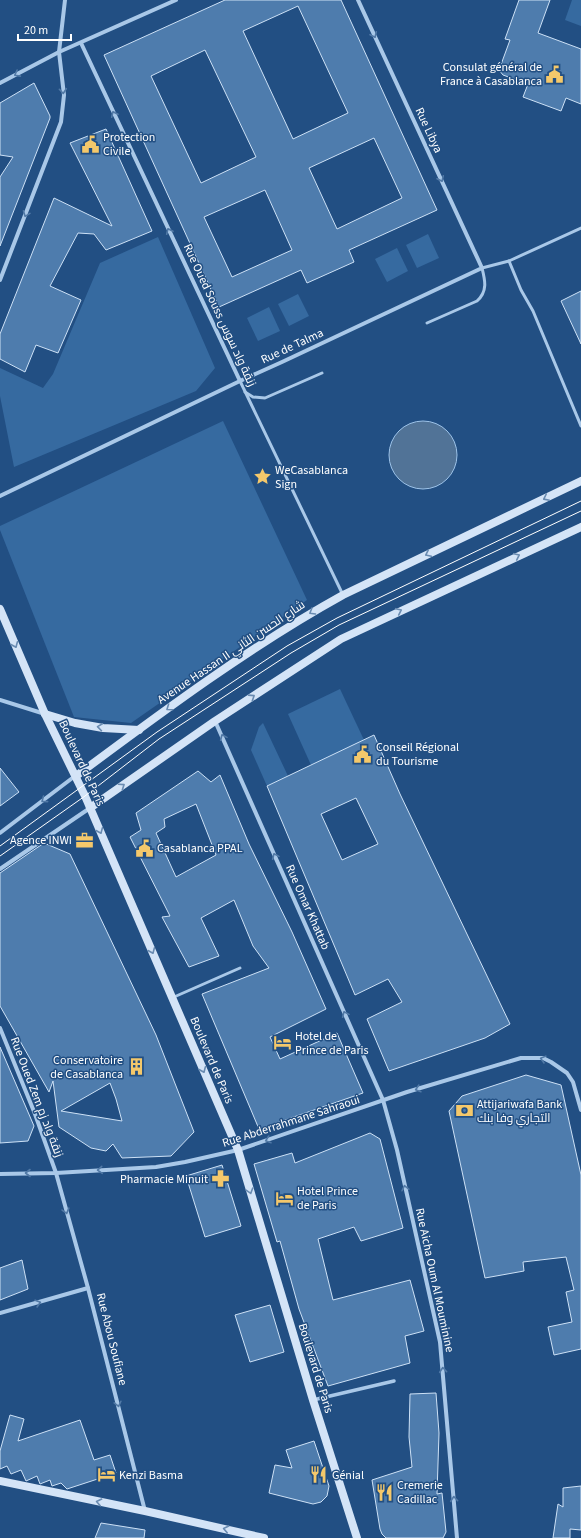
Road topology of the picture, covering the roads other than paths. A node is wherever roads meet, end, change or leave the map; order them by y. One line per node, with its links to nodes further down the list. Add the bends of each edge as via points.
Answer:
1 (65, 0): 5 (street)
2 (176, 0): 4 (street)
3 (358, 0): 9 (street, Rue Libya, one-way to 9)
4 (81, 43): 5 (street); 13 (street, Rue Oued Souss زنقة واد سوس, one-way to 4)
5 (59, 52): 6 (street, one-way to 6); 10 (street, one-way to 10, via 64,95 61,122)
6 (0, 83)
7 (581, 228): 8 (lane, Rue de Talma)
8 (509, 261): 9 (lane, Rue de Talma); 15 (lane)
9 (482, 268): 11 (lane, via 486,282 478,301); 13 (street, Rue de Talma)
10 (0, 280)
11 (428, 323)
12 (322, 373): 14 (lane, via 265,398 253,397)
13 (240, 380): 14 (lane, Rue Oued Souss زنقة واد سوس); 17 (street, Rue de Talma)
14 (245, 392): 19 (lane, Rue Oued Souss زنقة واد سوس)
15 (581, 426)
16 (581, 481): 19 (main road, Avenue Hassan II شارع الحسن الثاني, one-way to 19)
17 (0, 496)
18 (581, 527): 23 (main road, one-way to 18, via 341,639)
19 (343, 594): 24 (main road, Avenue Hassan II شارع الحسن الثاني, one-way to 24, via 274,635)
20 (0, 609): 22 (main road, Boulevard de Paris, one-way to 22)
21 (0, 700): 22 (street)
22 (45, 714): 24 (main road, one-way to 22, via 103,728); 25 (main road, Boulevard de Paris)
23 (216, 721): 26 (main road, one-way to 23); 32 (street, Rue Omar Khattab, one-way to 23)
24 (139, 730): 25 (main road, Avenue Hassan II شارع الحسن الثاني)
25 (76, 776): 26 (main road, Boulevard de Paris); 27 (street, Avenue Hassan II شارع الحسن الثاني, one-way to 27)
26 (90, 808): 28 (street); 30 (main road, Boulevard de Paris, one-way to 30)
27 (0, 833)
28 (0, 869)
29 (240, 968): 30 (lane)
30 (172, 998): 34 (main road, Boulevard de Paris, one-way to 34)
31 (0, 1028): 35 (street, Rue Oued Zem زنقة واد زم)
32 (383, 1100): 33 (street, Rue Abderrahmane Sahraoui, one-way to 32, via 573,1082 567,1073 543,1058 521,1058); 34 (street, Rue Abderrahmane Sahraoui, one-way to 34); 45 (street, Rue Aicha Oum Al Mouminine, one-way to 32, via 440,1342)
33 (581, 1110)
34 (238, 1150): 35 (street, Rue Abderrahmane Sahraoui, one-way to 35, via 156,1167); 40 (main road, Boulevard de Paris, one-way to 40)
35 (56, 1173): 36 (street, Rue Abderrahmane Sahraoui, one-way to 36); 37 (street, Rue Abou Soufiane, one-way to 37)
36 (0, 1174)
37 (88, 1288): 38 (street, one-way to 37); 42 (street, Rue Abou Soufiane, one-way to 42)
38 (0, 1313)
39 (394, 1381): 40 (street)
40 (313, 1400): 44 (main road, Boulevard de Paris)
41 (0, 1481): 42 (main road, one-way to 41)
42 (146, 1511): 43 (main road, one-way to 42)
43 (264, 1538)
44 (357, 1538)
45 (457, 1538)

